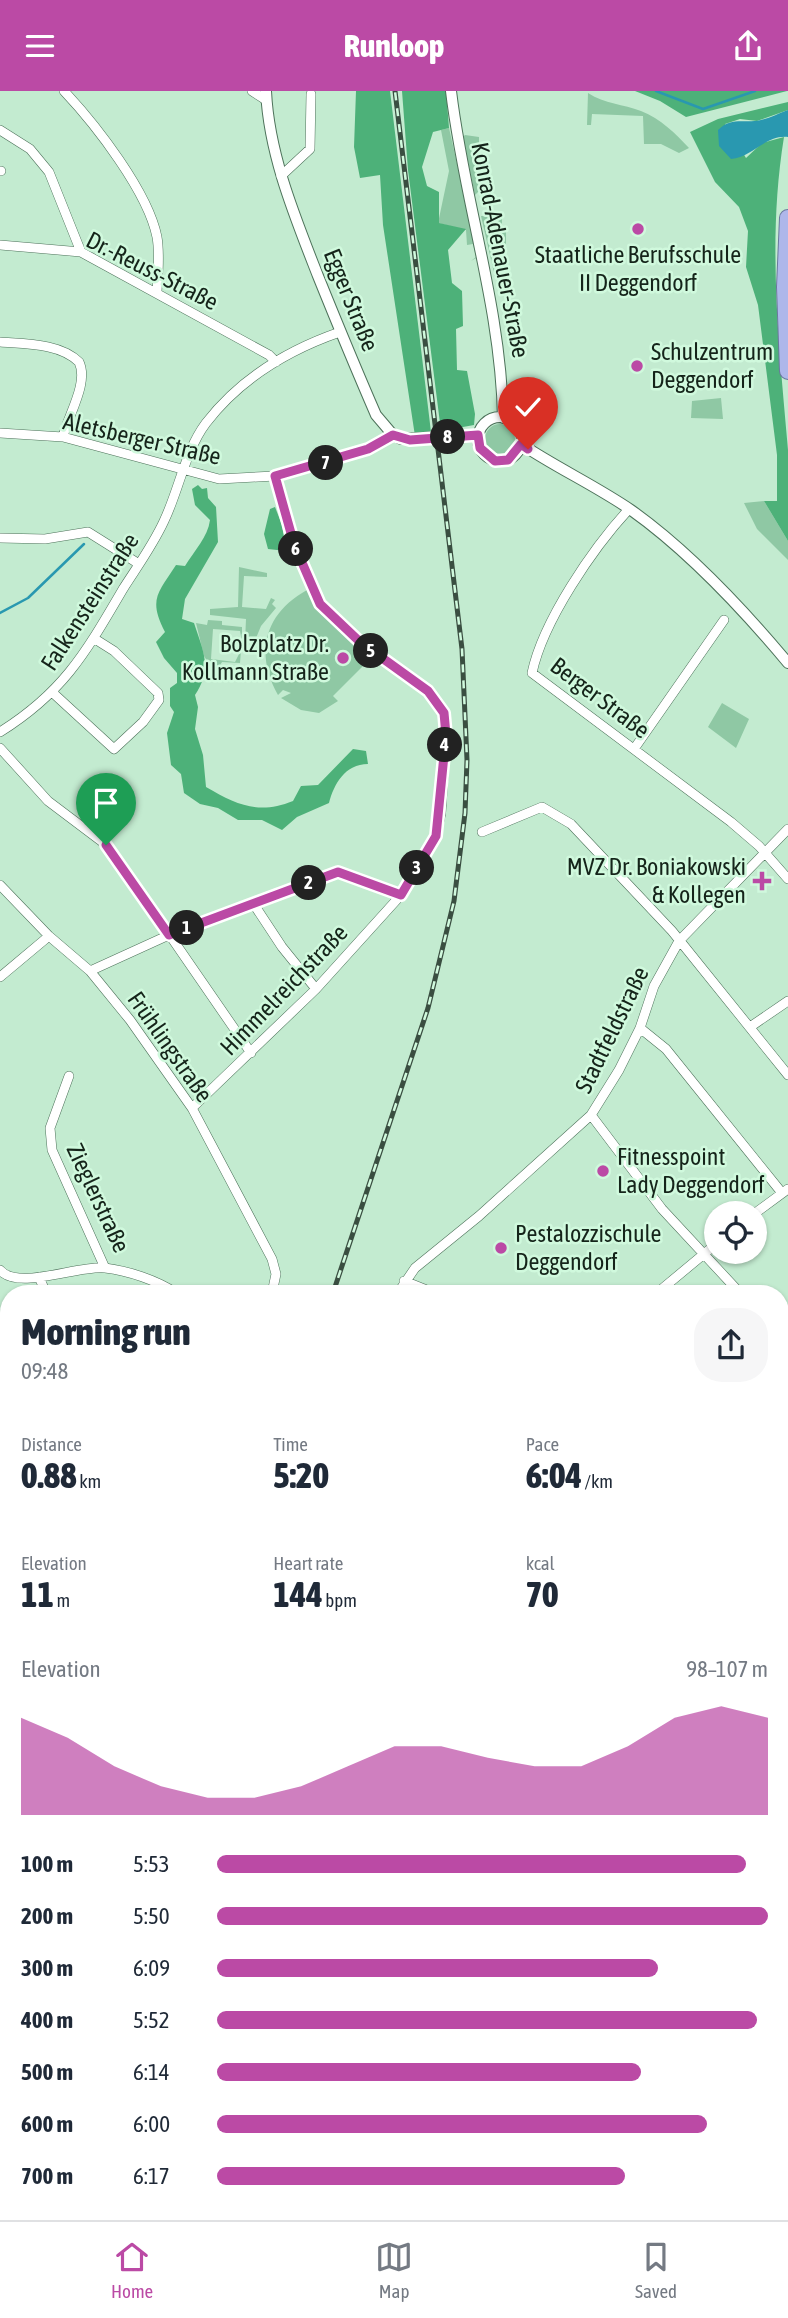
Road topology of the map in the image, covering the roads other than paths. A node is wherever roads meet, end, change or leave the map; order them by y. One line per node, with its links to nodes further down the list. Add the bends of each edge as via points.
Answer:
1 (64, 91): 11 (street, via 87,116 146,204 157,237)
2 (252, 91): 5 (street)
3 (451, 91): 16 (street, Konrad-Adenauer-Straße, via 494,308)
4 (312, 93): 7 (street, via 310,149)
5 (266, 95): 7 (street, Egger Straße)
6 (1, 131): 10 (street, via 30,149 49,172)
7 (281, 176): 12 (street, Egger Straße)
8 (788, 218): 15 (highway)
9 (0, 245): 10 (street, Dr.-Reuss-Straße)
10 (82, 252): 11 (street, Dr.-Reuss-Straße)
11 (157, 291): 14 (street, Dr.-Reuss-Straße)
12 (340, 331): 14 (street, Falkensteinstraße); 18 (street, Egger Straße, via 376,415)
13 (0, 342): 20 (street, via 54,349 79,362 82,381)
14 (276, 362): 22 (street, Falkensteinstraße, via 228,397 205,425)
15 (788, 371)
16 (503, 418): 19 (street, via 490,420); 21 (street, via 520,430)
17 (0, 433): 20 (street, Aletsberger Straße)
18 (393, 435): 19 (street, via 410,440); 23 (street, Aletsberger Straße, via 361,451)
19 (478, 435): 21 (street, via 480,448 495,461 508,460)
20 (63, 437): 22 (street, Aletsberger Straße)
21 (521, 444): 24 (street)
22 (184, 471): 23 (street, Aletsberger Straße, via 219,479); 26 (street, Falkensteinstraße, via 163,524)
23 (275, 476): 39 (street, Himmelreichstraße, via 294,544 320,604 360,642 428,691 444,713 436,836)
24 (629, 509): 29 (street, via 698,567); 33 (street, Berger Straße, via 561,603 532,673)
25 (0, 538): 26 (street, via 45,539 88,532)
26 (139, 564): 28 (street, Falkensteinstraße)
27 (724, 620): 33 (street)
28 (95, 639): 30 (street, Falkensteinstraße); 30 (street, via 158,692 159,700 143,722 114,749)
29 (788, 663)
30 (53, 693): 31 (street, Falkensteinstraße)
31 (0, 732)
32 (0, 748): 41 (street, via 48,801 108,847)
33 (635, 749): 36 (street, Berger Straße)
34 (788, 828): 36 (street, Stadtfeldstraße)
35 (482, 832): 43 (street, via 542,807 570,824)
36 (764, 853): 37 (street, Berger Straße); 43 (street, Stadtfeldstraße)
37 (788, 879)
38 (0, 885): 42 (street, Frühlingstraße)
39 (401, 895): 40 (street, via 338,872); 46 (street, Himmelreichstraße)
40 (253, 902): 41 (street); 46 (street)
41 (169, 935): 44 (street); 50 (street)
42 (49, 936): 44 (street, Frühlingstraße); 45 (street)
43 (679, 941): 48 (street); 49 (street, Stadtfeldstraße, via 654,986)
44 (90, 971): 53 (street, Frühlingstraße)
45 (0, 977)
46 (316, 989): 50 (street, Himmelreichstraße)
47 (788, 1001): 48 (street)
48 (750, 1027): 51 (street)
49 (640, 1028): 54 (street, Stadtfeldstraße); 55 (street, via 666,1049)
50 (251, 1053): 53 (street, Himmelreichstraße)
51 (788, 1075)
52 (69, 1076): 58 (street, Zieglerstraße, via 50,1128 52,1150)
53 (192, 1108): 64 (street, Frühlingstraße, via 272,1259)
54 (591, 1115): 57 (street, via 662,1209); 61 (street, Stadtfeldstraße)
55 (785, 1191): 56 (street)
56 (767, 1204)
57 (703, 1254): 67 (street); 68 (street)
58 (104, 1268): 60 (street); 63 (street, Zieglerstraße)
59 (0, 1270): 60 (street, via 20,1279)
60 (40, 1277): 62 (street)
61 (404, 1281): 65 (street, Stadtfeldstraße); 66 (street)
62 (43, 1285)
63 (163, 1285)
64 (274, 1285)
65 (402, 1285)
66 (414, 1285)
67 (666, 1285)
68 (732, 1285)

